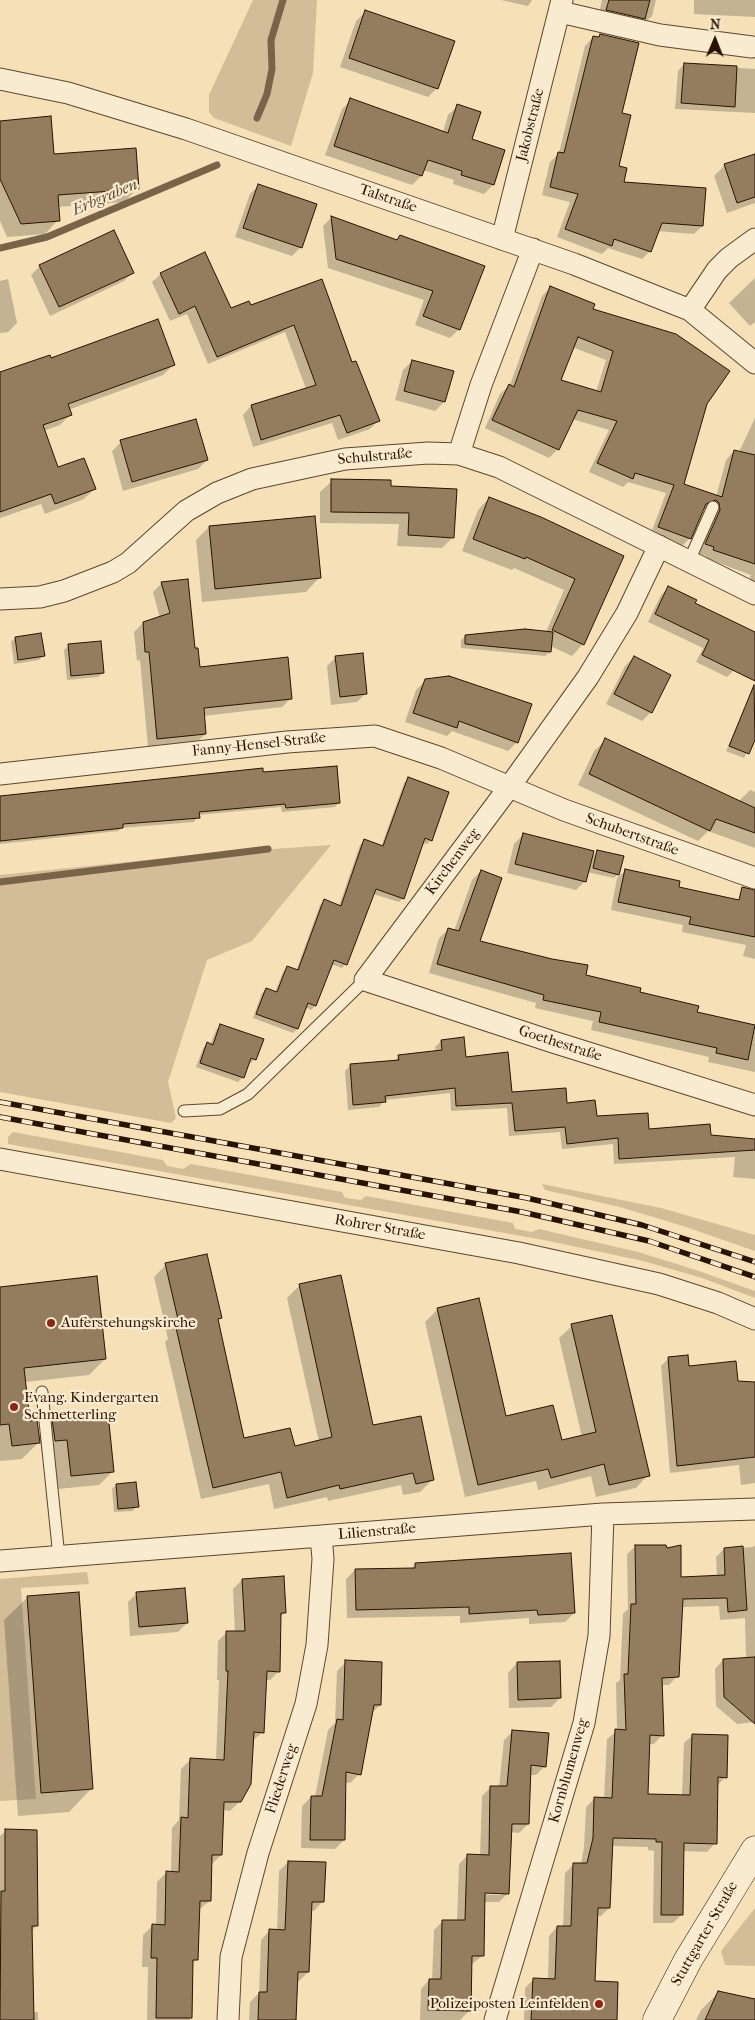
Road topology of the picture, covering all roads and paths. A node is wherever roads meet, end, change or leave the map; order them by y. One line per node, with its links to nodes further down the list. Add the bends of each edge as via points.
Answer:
1 (561, 6): 2 (street, Jakobstraße, via 660,36); 4 (street, Jakobstraße)
2 (752, 47)
3 (0, 79): 4 (street, Talstraße, via 68,93 186,129)
4 (502, 238): 6 (street, Talstraße)
5 (755, 239): 7 (street, via 717,270)
6 (533, 249): 7 (street, Talstraße); 9 (street, via 481,384)
7 (690, 310): 8 (street, Talstraße)
8 (755, 363)
9 (459, 454): 11 (street, Schulstraße, via 520,476); 14 (street, Schulstraße, via 352,458 252,479 217,493 186,511 128,563 113,572 64,591)
10 (713, 507): 12 (lane)
11 (659, 546): 12 (street, Schulstraße); 16 (street, Kirchenweg, via 602,656)
12 (689, 562): 13 (street, Schulstraße)
13 (755, 594)
14 (0, 599)
15 (0, 774): 16 (street, Fanny-Hensel-Straße, via 277,743 375,736)
16 (510, 786): 17 (street, Schubertstraße, via 564,810); 18 (street, Kirchenweg)
17 (755, 878)
18 (365, 980): 19 (street, Goethestraße); 20 (lane, Kirchenweg, via 248,1094 220,1109)
19 (755, 1104)
20 (184, 1112)
21 (0, 1160): 22 (street, Rohrer Straße, via 519,1253 659,1284)
22 (755, 1319)
23 (42, 1392): 27 (lane)
24 (755, 1509): 25 (street, Lilienstraße)
25 (603, 1514): 26 (street, Lilienstraße); 31 (street, Kornblumenweg, via 599,1636 584,1723)
26 (321, 1536): 27 (street, Lilienstraße); 30 (street, Fliederweg, via 323,1558 317,1645 306,1704 258,1853 231,1957)
27 (58, 1557): 28 (street, Lilienstraße)
28 (0, 1562)
29 (755, 1850): 32 (main road, Stuttgarter Straße, via 685,1966)
30 (228, 2020)
31 (496, 2020)
32 (657, 2020)

